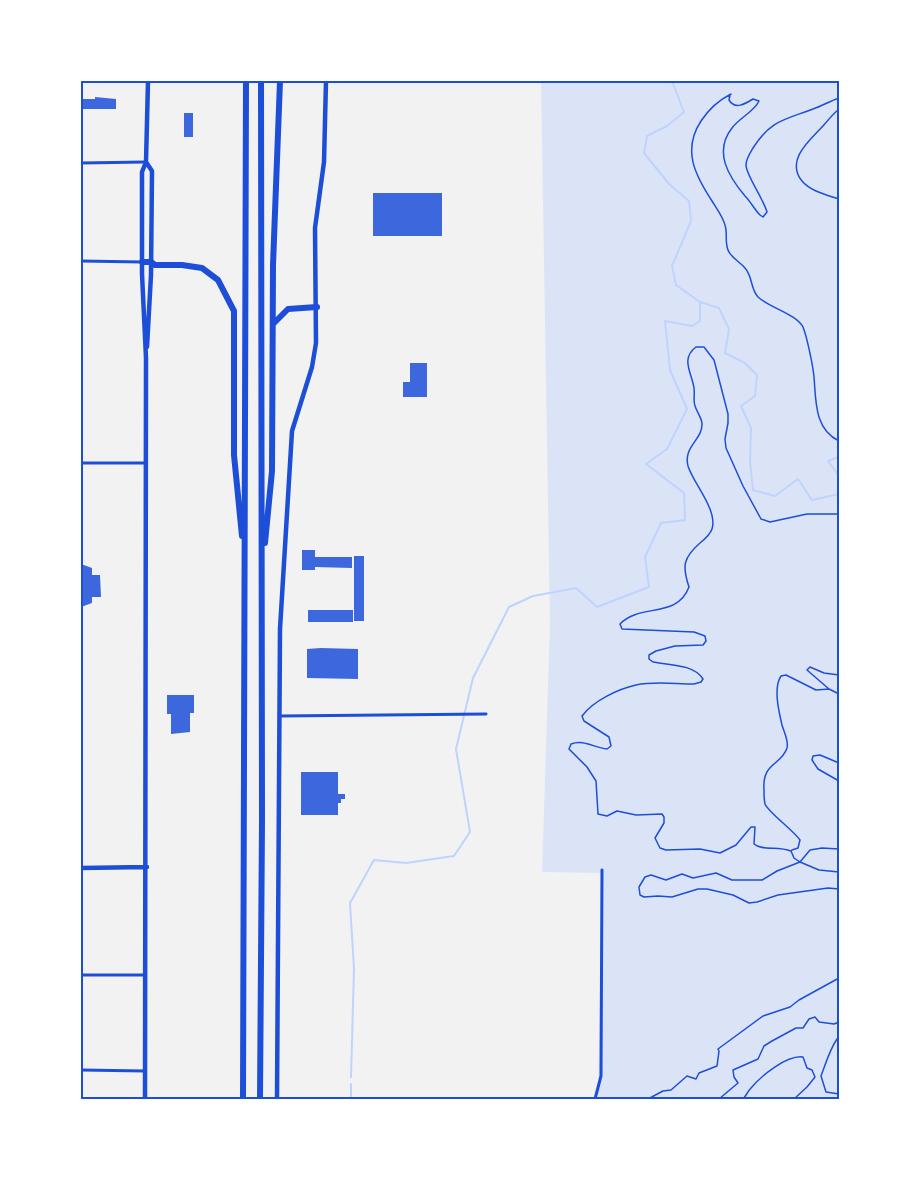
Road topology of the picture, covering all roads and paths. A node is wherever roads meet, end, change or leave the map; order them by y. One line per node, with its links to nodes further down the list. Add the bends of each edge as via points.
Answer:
1 (148, 81): 8 (street)
2 (246, 81): 21 (highway)
3 (261, 81): 22 (highway)
4 (280, 81): 15 (highway)
5 (326, 81): 14 (street, via 324,162 315,228)
6 (839, 98): 17 (path, via 781,120 758,140 746,164 765,205 767,212 763,217 729,177 724,162 732,128 759,101 733,105 730,94 710,108 697,127 690,148 696,173 725,225 729,254 746,269 752,288 765,302 799,321 803,328 817,411 826,432)
7 (839, 109): 10 (path, via 803,146 796,167 807,186)
8 (146, 162): 9 (street); 12 (street, via 142,172); 13 (street, via 152,171)
9 (81, 164)
10 (839, 200)
11 (81, 261): 12 (street)
12 (142, 261): 13 (highway); 16 (street)
13 (151, 262): 16 (street); 21 (highway, via 202,268 218,280 234,311 234,454)
14 (317, 307): 15 (highway, via 288,309); 27 (street, via 315,349 292,431)
15 (272, 324): 22 (highway, via 273,471)
16 (146, 358): 18 (street)
17 (839, 441)
18 (146, 463): 19 (street); 33 (street)
19 (81, 464)
20 (839, 514): 31 (path, via 807,514 770,522 761,519 726,448 728,414 714,360 704,347 690,351 688,370 702,423 687,456 688,466 706,501 713,527 686,560 689,587 681,600 665,609 632,615 620,624 622,629 694,632 705,636 703,645 666,648 649,655 652,662 689,669 703,679 694,684 637,685 610,695 582,716 609,737 611,746 603,749 576,742 569,748 596,781 598,814 662,814 664,823 655,838 660,848 720,853 736,845 755,827 754,844 760,849 779,847)
21 (245, 573): 47 (highway)
22 (261, 573): 48 (highway)
23 (839, 675): 24 (path, via 808,668)
24 (829, 689): 25 (path); 31 (path, via 816,690 786,675 777,682 787,748 764,777 764,802 800,840 798,848)
25 (839, 694)
26 (486, 714): 27 (street)
27 (279, 716): 49 (street)
28 (839, 764): 29 (path, via 820,755 812,760 818,769)
29 (839, 781)
30 (839, 849): 32 (path, via 810,850)
31 (791, 851): 32 (path)
32 (800, 862): 36 (path, via 819,870); 37 (path, via 762,880 732,880 716,873 693,878 682,874 666,880 651,875 641,880 640,894 672,897 707,889 749,903 778,895)
33 (147, 867): 34 (street); 39 (street)
34 (81, 868)
35 (602, 870): 50 (street, via 601,1076)
36 (839, 872)
37 (839, 889)
38 (81, 975): 39 (street)
39 (145, 975): 44 (street)
40 (839, 978): 51 (path, via 790,1007 747,1026 718,1049 717,1066 699,1073 696,1079 687,1076 671,1090)
41 (839, 1022): 52 (path, via 819,1022 815,1017 803,1028 764,1046 758,1059 733,1070 738,1083)
42 (839, 1038): 45 (path, via 828,1053 821,1076 826,1092)
43 (81, 1070): 44 (street)
44 (145, 1071): 46 (street)
45 (839, 1094)
46 (145, 1099)
47 (243, 1099)
48 (260, 1099)
49 (277, 1099)
50 (595, 1099)
51 (648, 1099)
52 (719, 1099)
53 (743, 1099): 54 (path, via 770,1070 800,1056 815,1077)
54 (794, 1099)

